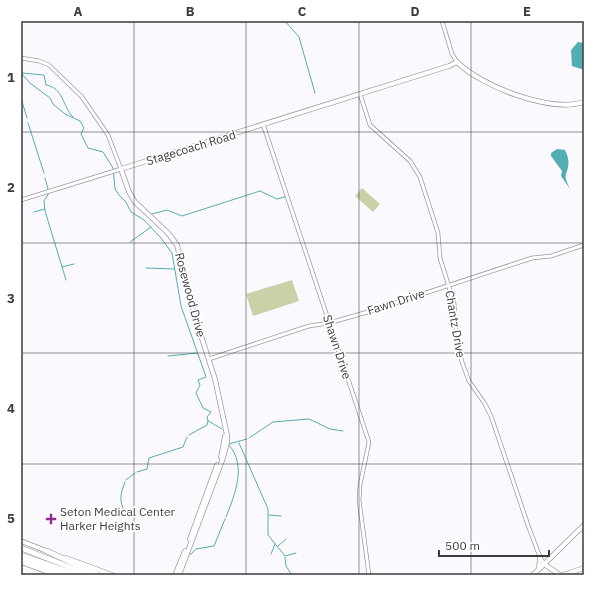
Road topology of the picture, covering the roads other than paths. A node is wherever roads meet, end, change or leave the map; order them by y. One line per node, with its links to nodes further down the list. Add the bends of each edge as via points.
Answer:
1 (442, 21): 3 (street)
2 (21, 58): 9 (street, Rosewood Drive, via 49,65 82,97 108,134)
3 (457, 62): 4 (main road, Stagecoach Road); 5 (main road)
4 (449, 66): 5 (main road); 6 (main road, Stagecoach Road)
5 (463, 68): 7 (main road, via 496,88 549,103 564,105)
6 (360, 94): 8 (main road, Stagecoach Road); 12 (street, Chantz Drive, via 370,125 410,161 419,173 438,233 440,258)
7 (584, 102)
8 (263, 124): 9 (main road, Stagecoach Road); 13 (street, Shawn Drive)
9 (120, 170): 10 (street, Stagecoach Road); 14 (main road, Rosewood Drive, via 135,202 177,245 192,308)
10 (21, 200)
11 (584, 245): 12 (street, Fawn Drive, via 551,256 532,258)
12 (448, 285): 13 (street, Fawn Drive); 21 (street, Chantz Drive, via 454,303 457,342 462,362 469,381 492,416)
13 (329, 323): 14 (street, Fawn Drive, via 309,326); 37 (street, Shawn Drive, via 369,442 359,500)
14 (208, 359): 15 (main road, Rosewood Drive)
15 (220, 405): 35 (main road, Rosewood Drive, via 225,436 224,447); 36 (main road, Rosewood Drive, via 227,435 226,449)
16 (584, 525): 22 (main road)
17 (21, 541): 19 (main road)
18 (21, 548): 33 (highway)
19 (47, 551): 29 (highway)
20 (21, 555): 32 (highway)
21 (540, 557): 22 (main road); 25 (street, Chantz Drive); 27 (main road)
22 (551, 557): 25 (main road); 28 (main road)
23 (21, 559): 31 (highway)
24 (21, 562): 30 (main road)
25 (544, 564): 27 (main road); 28 (main road)
26 (584, 568): 40 (main road)
27 (538, 570): 28 (main road); 38 (main road)
28 (553, 571): 39 (main road)
29 (98, 572): 34 (main road)
30 (56, 575)
31 (65, 575)
32 (78, 575)
33 (90, 575)
34 (112, 575)
35 (175, 575)
36 (179, 575)
37 (369, 575)
38 (533, 575)
39 (560, 575)
40 (563, 575)

